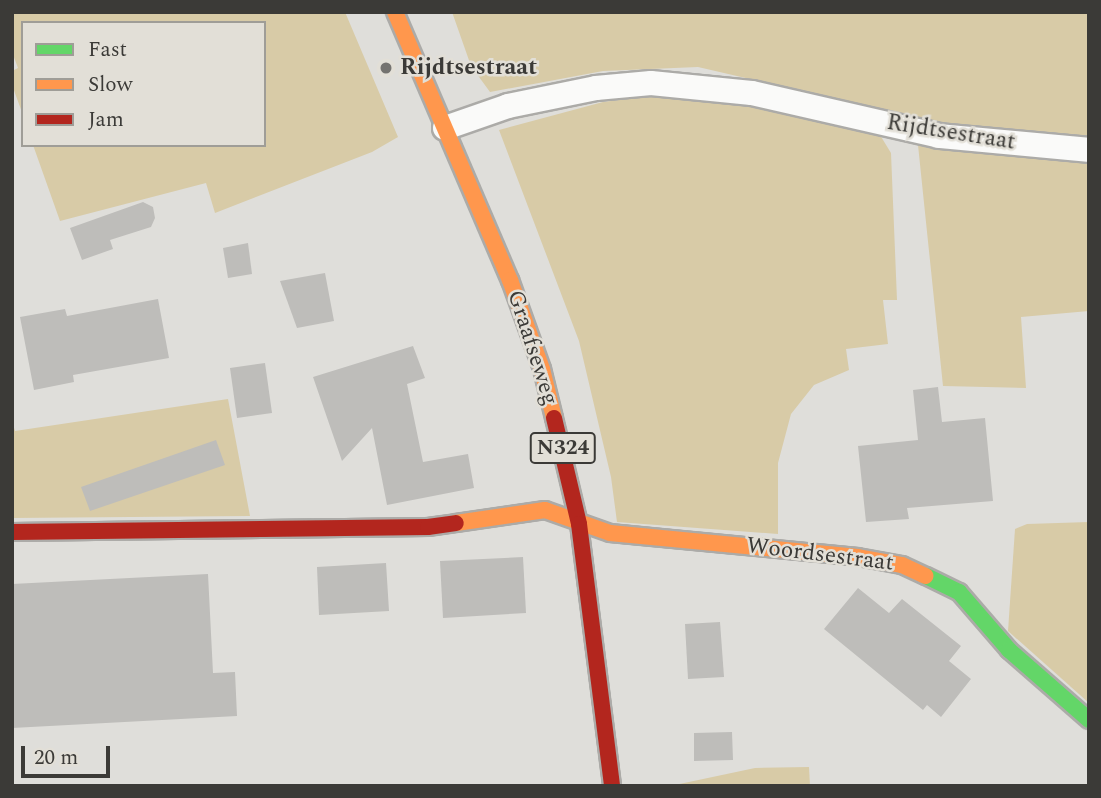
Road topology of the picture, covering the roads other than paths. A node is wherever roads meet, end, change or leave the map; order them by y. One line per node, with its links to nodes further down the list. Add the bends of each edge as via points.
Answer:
1 (395, 12): 2 (street, Graafseweg / N324)
2 (445, 128): 3 (street, Rijdtsestraat, via 508,106 596,88 651,83 752,93 939,136); 4 (street, Graafseweg / N324, via 542,369)
3 (1089, 150)
4 (579, 524): 5 (street, Woordsestraat, via 545,510 428,527); 6 (street, Woordsestraat, via 610,533 902,565 959,592 1009,650); 7 (street, Graafseweg / N324)
5 (12, 532)
6 (1089, 720)
7 (612, 786)

